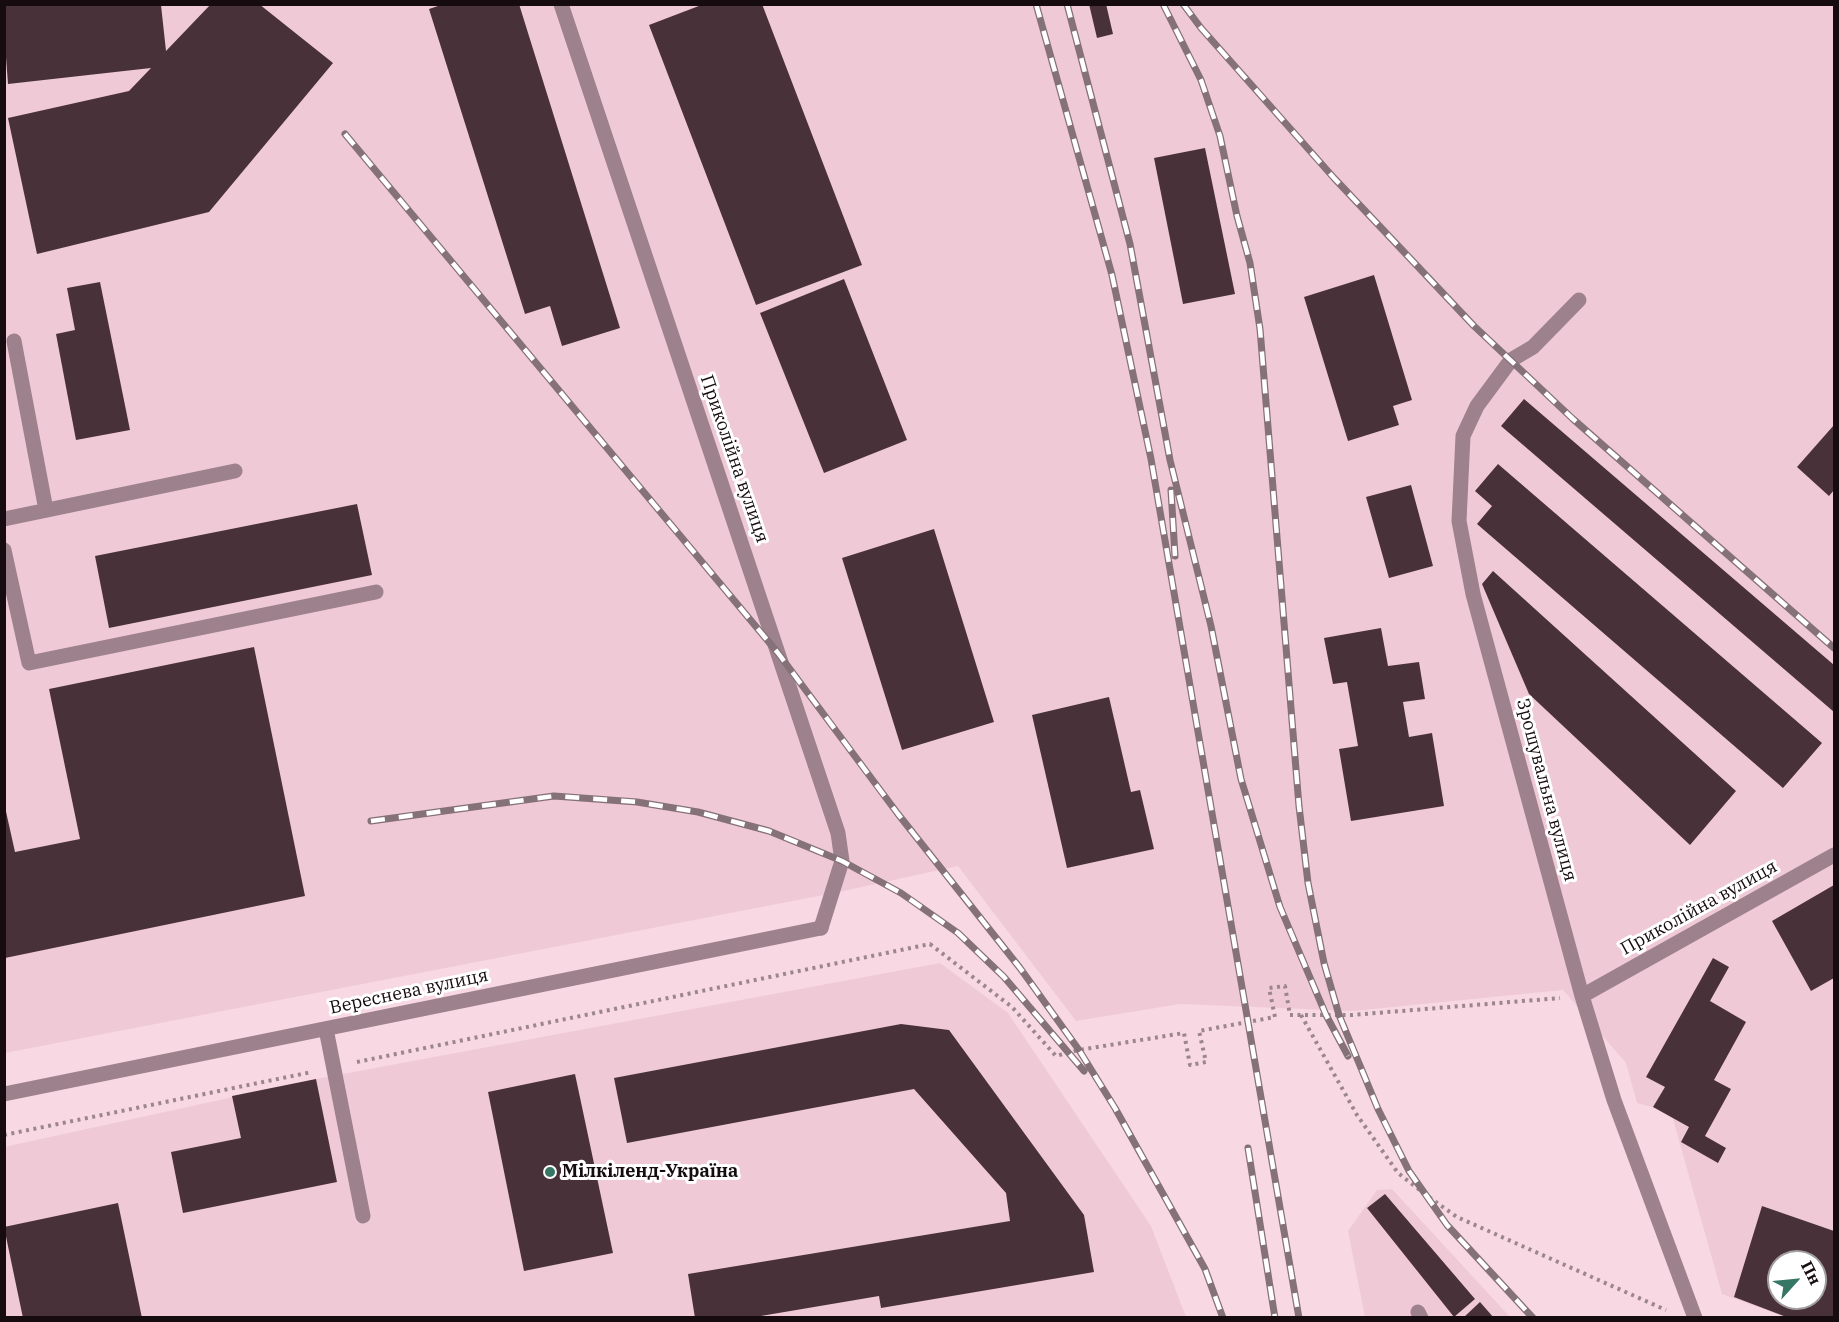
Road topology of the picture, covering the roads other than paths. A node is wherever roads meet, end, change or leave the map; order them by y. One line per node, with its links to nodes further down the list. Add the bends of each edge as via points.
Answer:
1 (561, 4): 10 (street, Приколійна вулиця, via 838,832 842,861)
2 (1579, 300): 11 (street, Зрошувальна вулиця, via 1533,347 1511,360 1477,406 1463,436 1460,521 1473,594)
3 (14, 341): 5 (street)
4 (235, 471): 5 (street)
5 (46, 510): 6 (street)
6 (4, 519)
7 (4, 550): 8 (street, via 28,663)
8 (376, 592)
9 (1834, 855): 11 (street, Приколійна вулиця)
10 (821, 928): 12 (street, Вереснева вулиця)
11 (1582, 996): 15 (street, Зрошувальна вулиця, via 1614,1100)
12 (326, 1029): 13 (street, Вереснева вулиця); 14 (street)
13 (4, 1094)
14 (363, 1216)
15 (1695, 1317)

